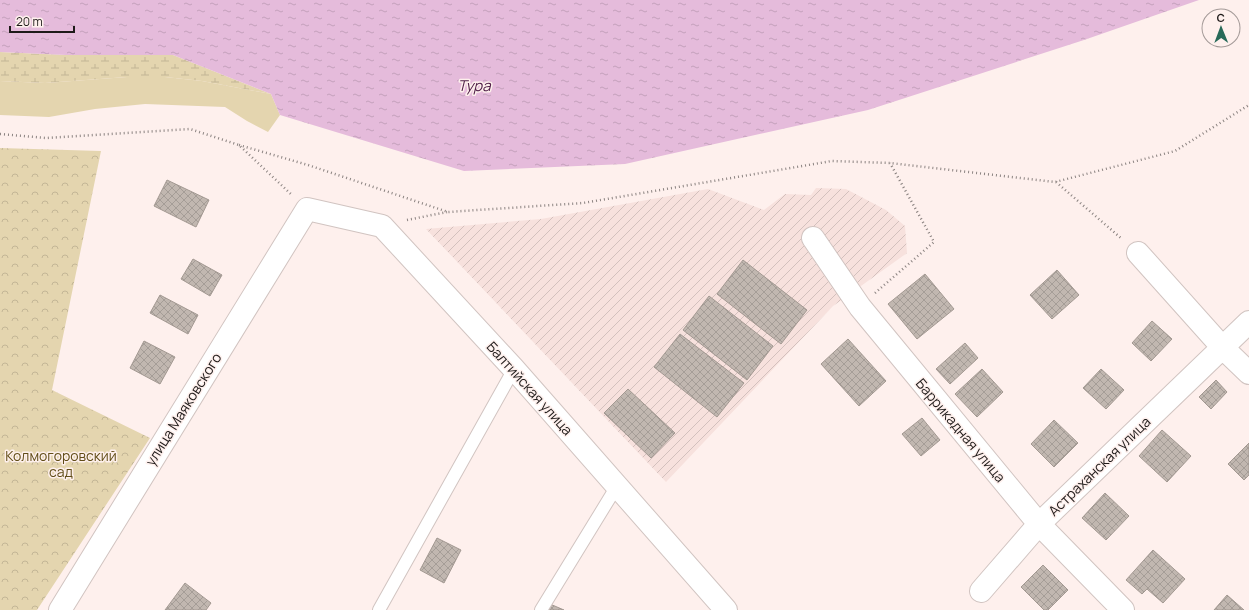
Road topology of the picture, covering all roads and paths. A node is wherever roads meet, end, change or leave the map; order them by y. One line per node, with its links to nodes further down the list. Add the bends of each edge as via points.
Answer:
1 (1249, 106): 5 (path, via 1175,151)
2 (0, 134): 3 (path, via 46,138 190,129)
3 (239, 145): 6 (path); 7 (path, via 308,165)
4 (890, 163): 5 (path); 7 (path, via 832,161 583,202); 11 (path, via 934,242)
5 (1055, 182): 10 (path)
6 (307, 209): 8 (street); 19 (street, улица Маяковского)
7 (448, 212): 8 (path)
8 (382, 226): 14 (street, Балтийская улица)
9 (812, 238): 11 (street, Баррикадная улица)
10 (1138, 253): 13 (street)
11 (860, 307): 17 (street, Баррикадная улица)
12 (1249, 322): 13 (street, Астраханская улица)
13 (1223, 348): 15 (street); 17 (street, Астраханская улица)
14 (514, 369): 16 (street, Балтийская улица); 20 (lane)
15 (1249, 373)
16 (616, 486): 21 (lane); 22 (street, Балтийская улица)
17 (1039, 524): 18 (street, Астраханская улица); 23 (street, Баррикадная улица)
18 (981, 591)
19 (60, 610)
20 (379, 610)
21 (541, 610)
22 (726, 610)
23 (1124, 610)

